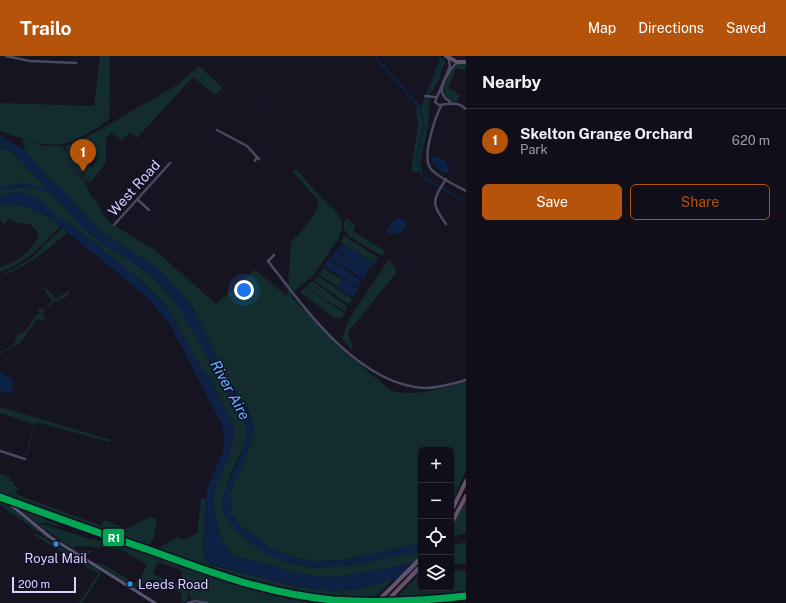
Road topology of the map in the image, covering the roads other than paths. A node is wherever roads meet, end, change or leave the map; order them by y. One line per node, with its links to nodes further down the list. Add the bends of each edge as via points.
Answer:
1 (6, 56): 5 (street, via 30,61)
2 (447, 57): 4 (highway); 9 (street, via 450,66)
3 (465, 61): 4 (highway)
4 (458, 62): 6 (street, via 452,67 443,87)
5 (76, 63)
6 (443, 95): 9 (street); 10 (street)
7 (425, 96): 8 (street)
8 (429, 97): 9 (street); 12 (street)
9 (436, 97): 12 (street)
10 (446, 99): 11 (street); 13 (street)
11 (450, 102): 13 (street); 15 (street)
12 (436, 103): 14 (street); 16 (street)
13 (445, 104): 14 (street)
14 (441, 106): 16 (street)
15 (466, 109)
16 (437, 113): 20 (street, via 427,160 430,168)
17 (217, 130): 18 (street, via 246,146 258,158)
18 (255, 162)
19 (170, 163): 22 (street, West Road)
20 (446, 178): 21 (street); 24 (street, via 434,200 434,207)
21 (466, 191)
22 (138, 200): 23 (street); 25 (street, West Road)
23 (149, 210)
24 (446, 224)
25 (114, 225)
26 (274, 255): 27 (street, via 268,261 293,294 341,347 372,370 393,381 426,388)
27 (466, 380)
28 (0, 451): 29 (street)
29 (25, 459)
30 (466, 481): 33 (highway)
31 (0, 496): 38 (main road, via 50,537)
32 (466, 496): 34 (highway)
33 (454, 506)
34 (454, 519)
35 (418, 561): 37 (highway)
36 (418, 569): 42 (highway, bridge)
37 (377, 600): 41 (highway, bridge)
38 (155, 603)
39 (188, 603): 40 (street)
40 (207, 603)
41 (370, 603)
42 (385, 603)

